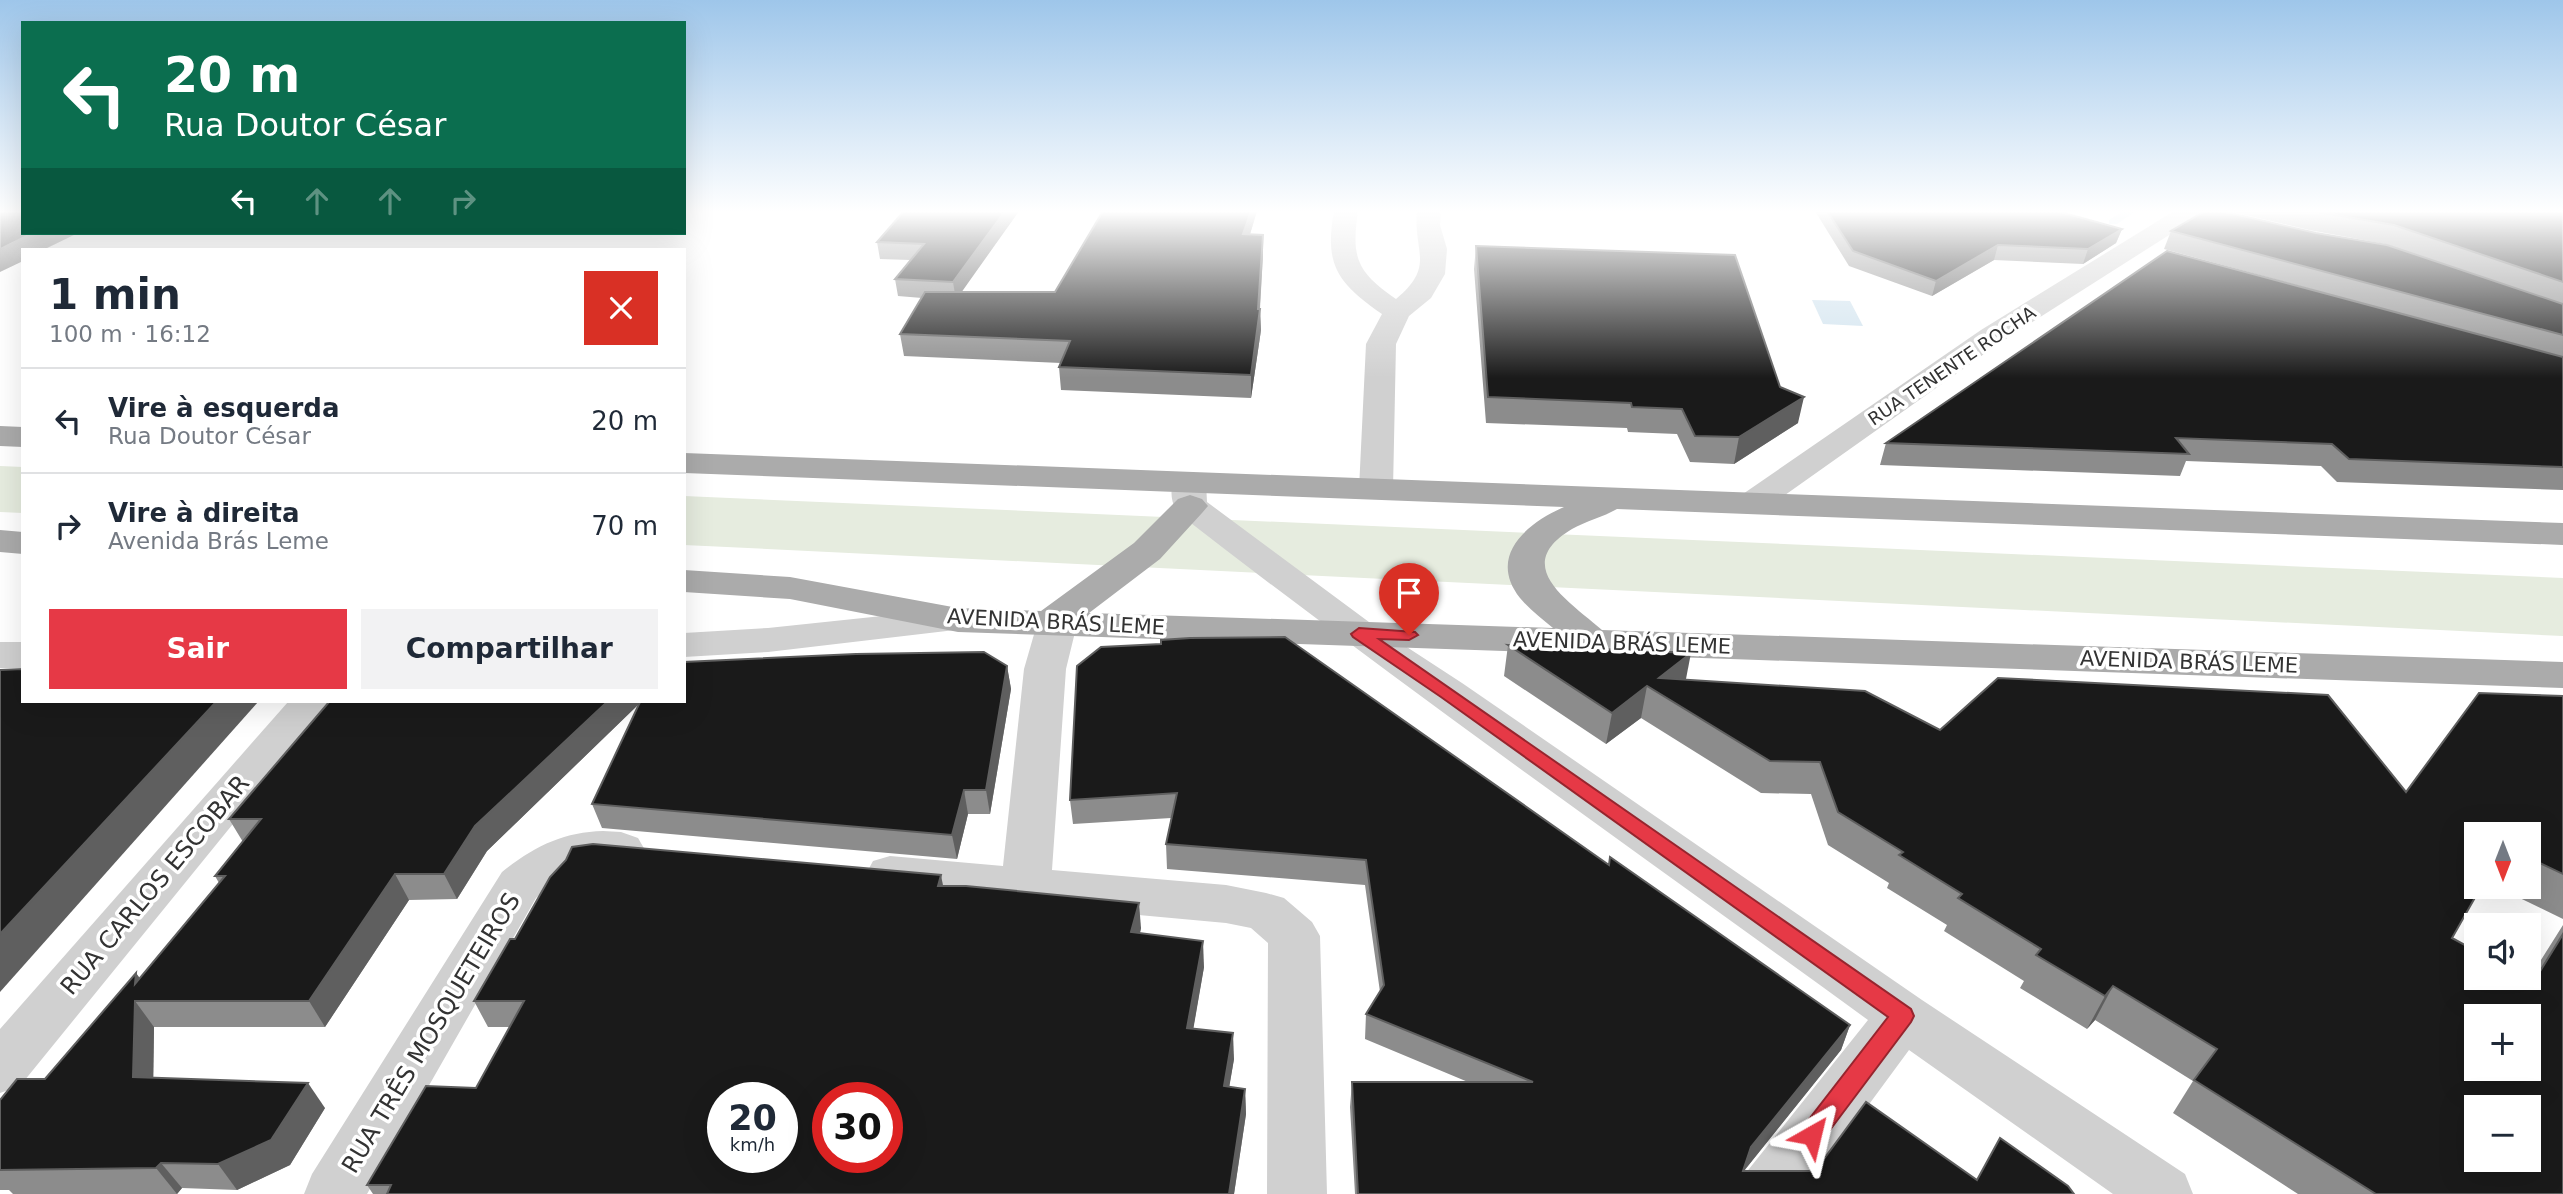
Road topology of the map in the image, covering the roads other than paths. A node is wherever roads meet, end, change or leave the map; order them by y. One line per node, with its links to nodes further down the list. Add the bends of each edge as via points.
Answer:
1 (1346, 267): 4 (street, via 1360,286)
2 (1433, 267): 4 (street, via 1420,292)
3 (2102, 267): 11 (street, RUA TENENTE ROCHA, via 1991,336)
4 (1397, 312): 8 (street, via 1381,344)
5 (0, 436): 6 (main road)
6 (21, 437)
7 (686, 463): 9 (main road)
8 (1376, 489): 9 (main road); 10 (main road)
9 (1189, 494): 17 (main road, via 1147,551); 18 (street)
10 (1612, 498): 11 (main road); 19 (main road, via 1559,522 1539,538 1529,550 1525,568 1535,592)
11 (1752, 503): 12 (main road)
12 (2563, 534)
13 (0, 541): 14 (main road)
14 (21, 543)
15 (686, 581): 16 (main road, AVENIDA BRÁS LEME, via 790,588)
16 (958, 620): 17 (main road, AVENIDA BRÁS LEME); 20 (street)
17 (1053, 623): 18 (main road, AVENIDA BRÁS LEME); 27 (street)
18 (1359, 634): 19 (main road, AVENIDA BRÁS LEME); 28 (street)
19 (1592, 642): 23 (main road, AVENIDA BRÁS LEME)
20 (686, 645)
21 (0, 655): 22 (street)
22 (21, 655)
23 (2563, 675)
24 (310, 703): 29 (street, RUA CARLOS ESCOBAR)
25 (664, 855): 31 (street, RUA TRÊS MOSQUETEIROS, via 570,850 548,860 519,885)
26 (850, 871): 27 (street)
27 (1026, 886): 32 (street, via 1249,906 1266,912 1294,936)
28 (1903, 1016): 30 (street); 33 (street)
29 (0, 1069)
30 (2107, 1173): 34 (street)
31 (334, 1194)
32 (1297, 1194)
33 (1766, 1194)
34 (2163, 1194)

